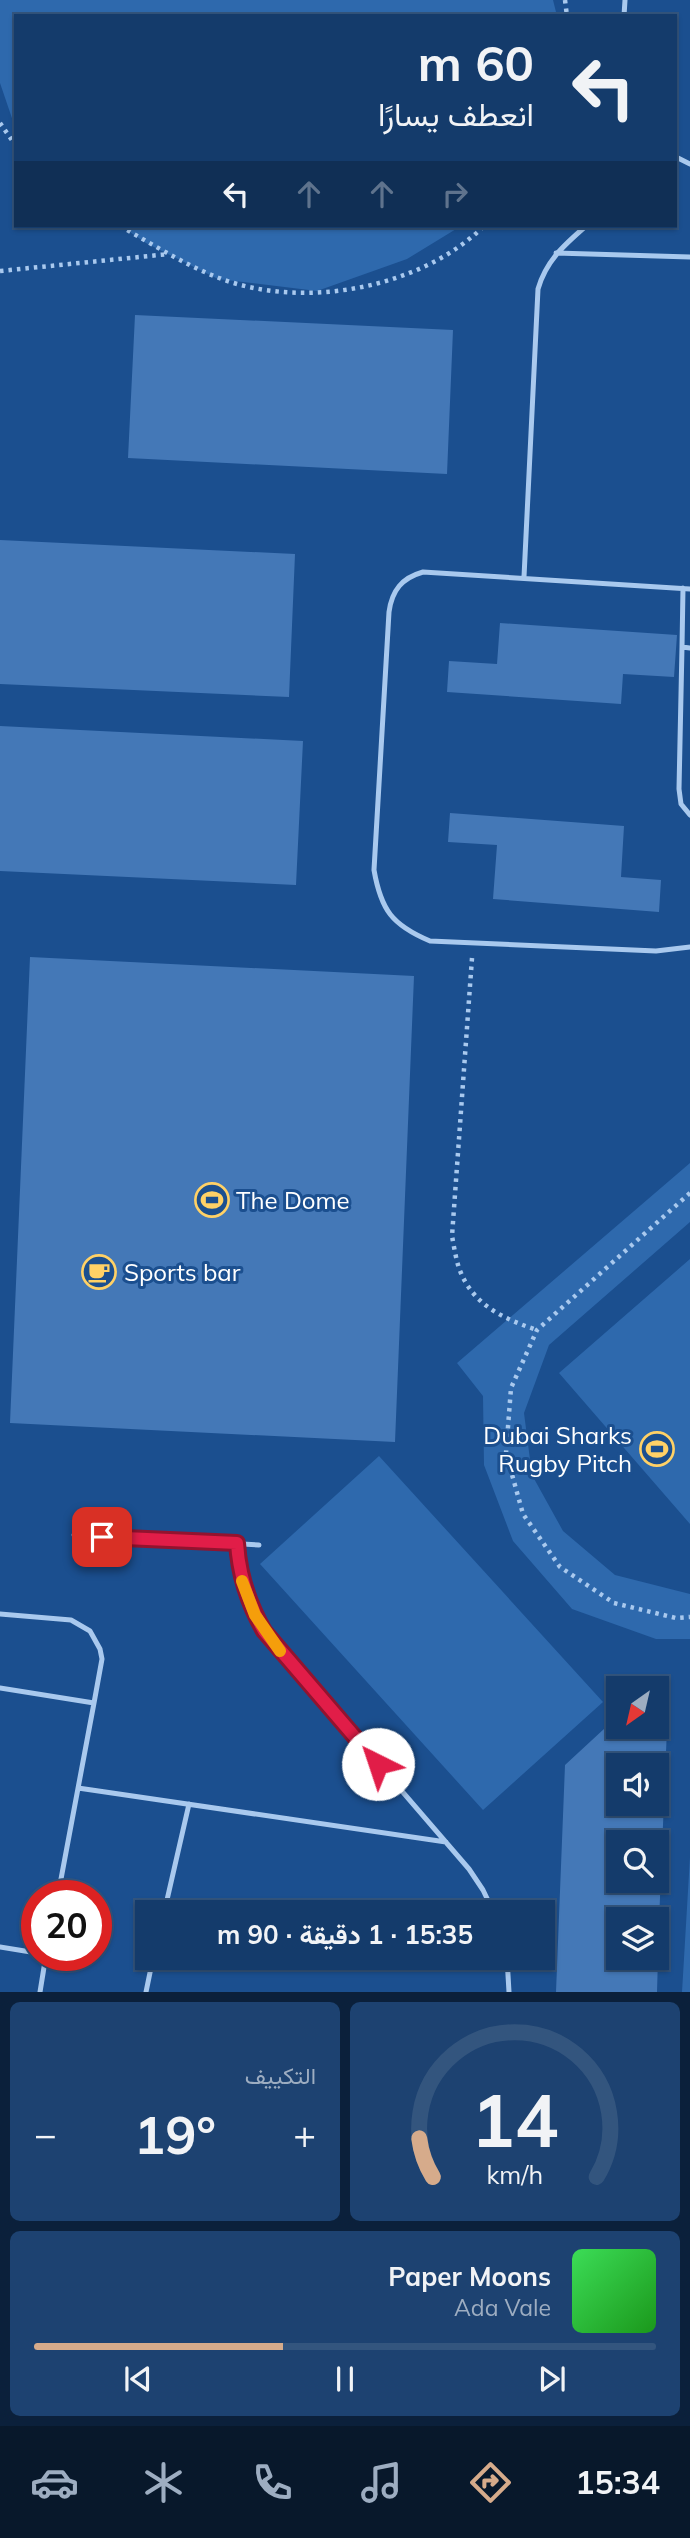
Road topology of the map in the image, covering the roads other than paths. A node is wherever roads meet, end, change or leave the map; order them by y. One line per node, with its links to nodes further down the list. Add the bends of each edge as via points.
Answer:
1 (584, 228): 2 (lane)
2 (556, 253): 3 (lane); 4 (lane, via 542,277 536,303)
3 (690, 257)
4 (524, 578): 5 (lane); 11 (lane, via 424,572 403,581 391,600 374,870 378,894 392,920 429,941 656,951)
5 (687, 588): 6 (lane)
6 (682, 647): 7 (lane); 8 (lane)
7 (690, 648)
8 (682, 730): 9 (lane); 10 (lane, via 680,797)
9 (690, 731)
10 (690, 815)
11 (690, 947)
12 (74, 1535): 13 (lane)
13 (237, 1543): 14 (lane); 20 (lane, via 242,1580 264,1631)
14 (260, 1545)
15 (0, 1614): 17 (lane, via 71,1620 90,1631 102,1659)
16 (0, 1688): 17 (lane)
17 (94, 1703): 18 (lane)
18 (78, 1788): 19 (lane); 21 (lane)
19 (189, 1804): 20 (lane); 22 (lane)
20 (446, 1842): 23 (lane)
21 (61, 1880)
22 (167, 1900)
23 (486, 1900)
24 (0, 1947): 25 (lane)
25 (21, 1950)
26 (151, 1970): 30 (lane)
27 (508, 1970): 31 (lane)
28 (43, 1971): 29 (lane)
29 (40, 1992)
30 (146, 1992)
31 (509, 1992)

